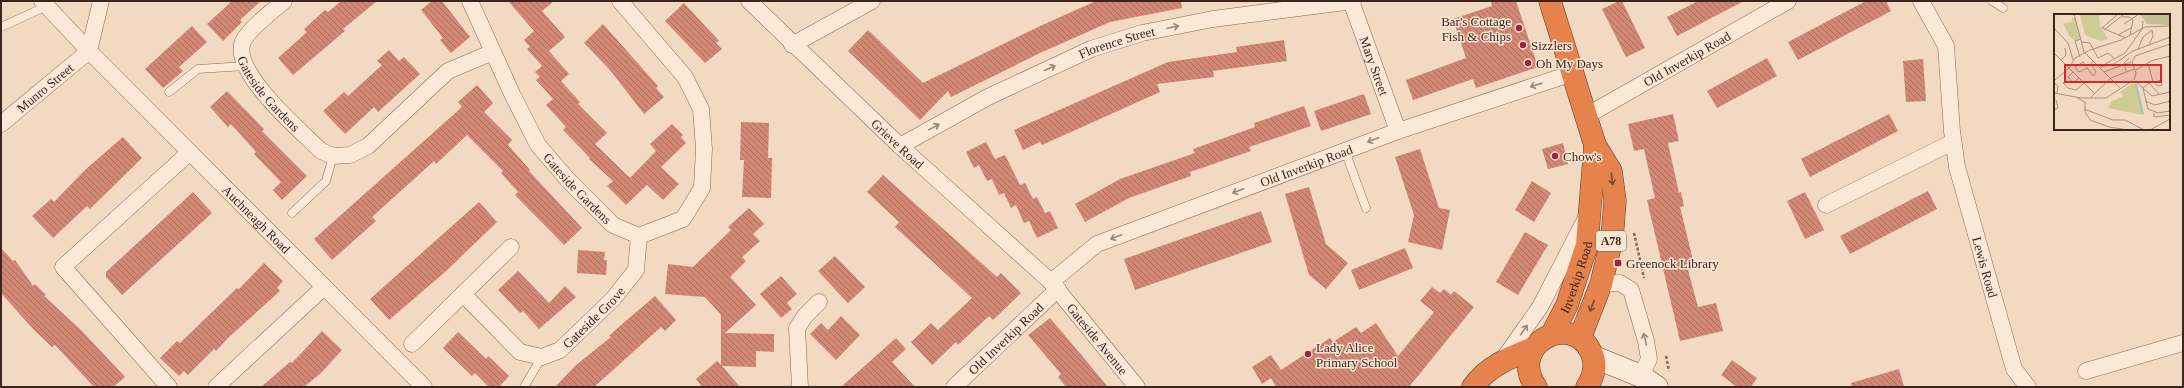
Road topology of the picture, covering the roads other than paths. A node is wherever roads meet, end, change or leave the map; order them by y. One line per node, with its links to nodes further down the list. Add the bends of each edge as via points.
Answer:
1 (101, 1): 16 (street)
2 (284, 1): 18 (street, Gateside Gardens, via 250,32 242,44)
3 (470, 1): 17 (street, Gateside Gardens)
4 (620, 1): 34 (street, via 685,77 701,109 704,148 702,188 683,219)
5 (749, 1): 15 (street, Grieve Road)
6 (872, 1): 15 (street)
7 (1352, 1): 23 (street, Mary Street); 26 (street, Florence Street, one-way to 7, via 988,97 1091,49 1142,34 1213,19)
8 (1550, 1): 19 (highway, Inverkip Road / A78)
9 (1788, 1): 21 (street, Old Inverkip Road)
10 (1921, 1): 24 (street, Lewis Road, via 1946,46)
11 (1992, 1): 13 (lane)
12 (45, 4): 14 (lane); 16 (street, Auchneagh Road)
13 (2003, 8)
14 (1, 26)
15 (792, 45): 26 (street, Grieve Road)
16 (89, 51): 22 (street, Munro Street); 28 (street, Auchneagh Road)
17 (494, 52): 29 (street, via 448,71 368,146 350,155); 34 (street, Gateside Gardens, via 538,145 568,180 613,225)
18 (245, 66): 20 (lane, via 198,69); 29 (street, Gateside Gardens, via 258,87 321,151)
19 (1573, 73): 21 (highway, Inverkip Road / A78); 23 (street, Old Inverkip Road, one-way to 23)
20 (169, 92)
21 (1586, 116): 25 (highway, Inverkip Road / A78)
22 (1, 124)
23 (1398, 131): 27 (street, Old Inverkip Road, one-way to 27)
24 (1953, 142): 30 (street); 61 (street, Lewis Road, via 1957,167 2014,369)
25 (1595, 145): 32 (highway, Inverkip Road / A78); 36 (highway, Inverkip Road / A78, one-way to 36, via 1612,171 1615,201 1612,240)
26 (900, 146): 37 (street, Grieve Road)
27 (1345, 151): 31 (lane); 37 (street, Old Inverkip Road, one-way to 37, via 1097,244)
28 (190, 152): 38 (street, Auchneagh Road); 51 (street, via 64,267)
29 (333, 156): 33 (lane, via 326,181)
30 (1826, 205)
31 (1366, 208)
32 (1590, 211): 41 (highway, Inverkip Road / A78, via 1587,245 1578,274); 48 (street, one-way to 32, via 1540,307)
33 (292, 213)
34 (638, 236): 46 (street, Gateside Grove, via 636,270 622,288 560,350)
35 (511, 247): 39 (street)
36 (1601, 284): 42 (highway, Inverkip Road / A78, one-way to 42); 50 (street, one-way to 36, via 1631,290 1620,283)
37 (1055, 286): 56 (street, Old Inverkip Road); 57 (street, Gateside Avenue)
38 (324, 287): 52 (street); 53 (street, Auchneagh Road)
39 (463, 294): 43 (street); 46 (street, via 520,352)
40 (819, 302): 55 (street, via 804,316 797,328)
41 (1552, 334): 42 (highway, via 1567,334); 45 (highway)
42 (1580, 338): 47 (highway)
43 (412, 344)
44 (2183, 344): 49 (street)
45 (1534, 348): 48 (highway); 59 (highway, via 1528,364)
46 (542, 357): 54 (lane)
47 (1594, 357): 50 (main road); 60 (highway, via 1595,369)
48 (1502, 362): 58 (highway, via 1480,376)
49 (2086, 371)
50 (1656, 380)
51 (169, 387)
52 (216, 387)
53 (424, 387)
54 (524, 387)
55 (800, 387)
56 (954, 387)
57 (1137, 387)
58 (1473, 387)
59 (1536, 387)
60 (1587, 387)
61 (2028, 387)

